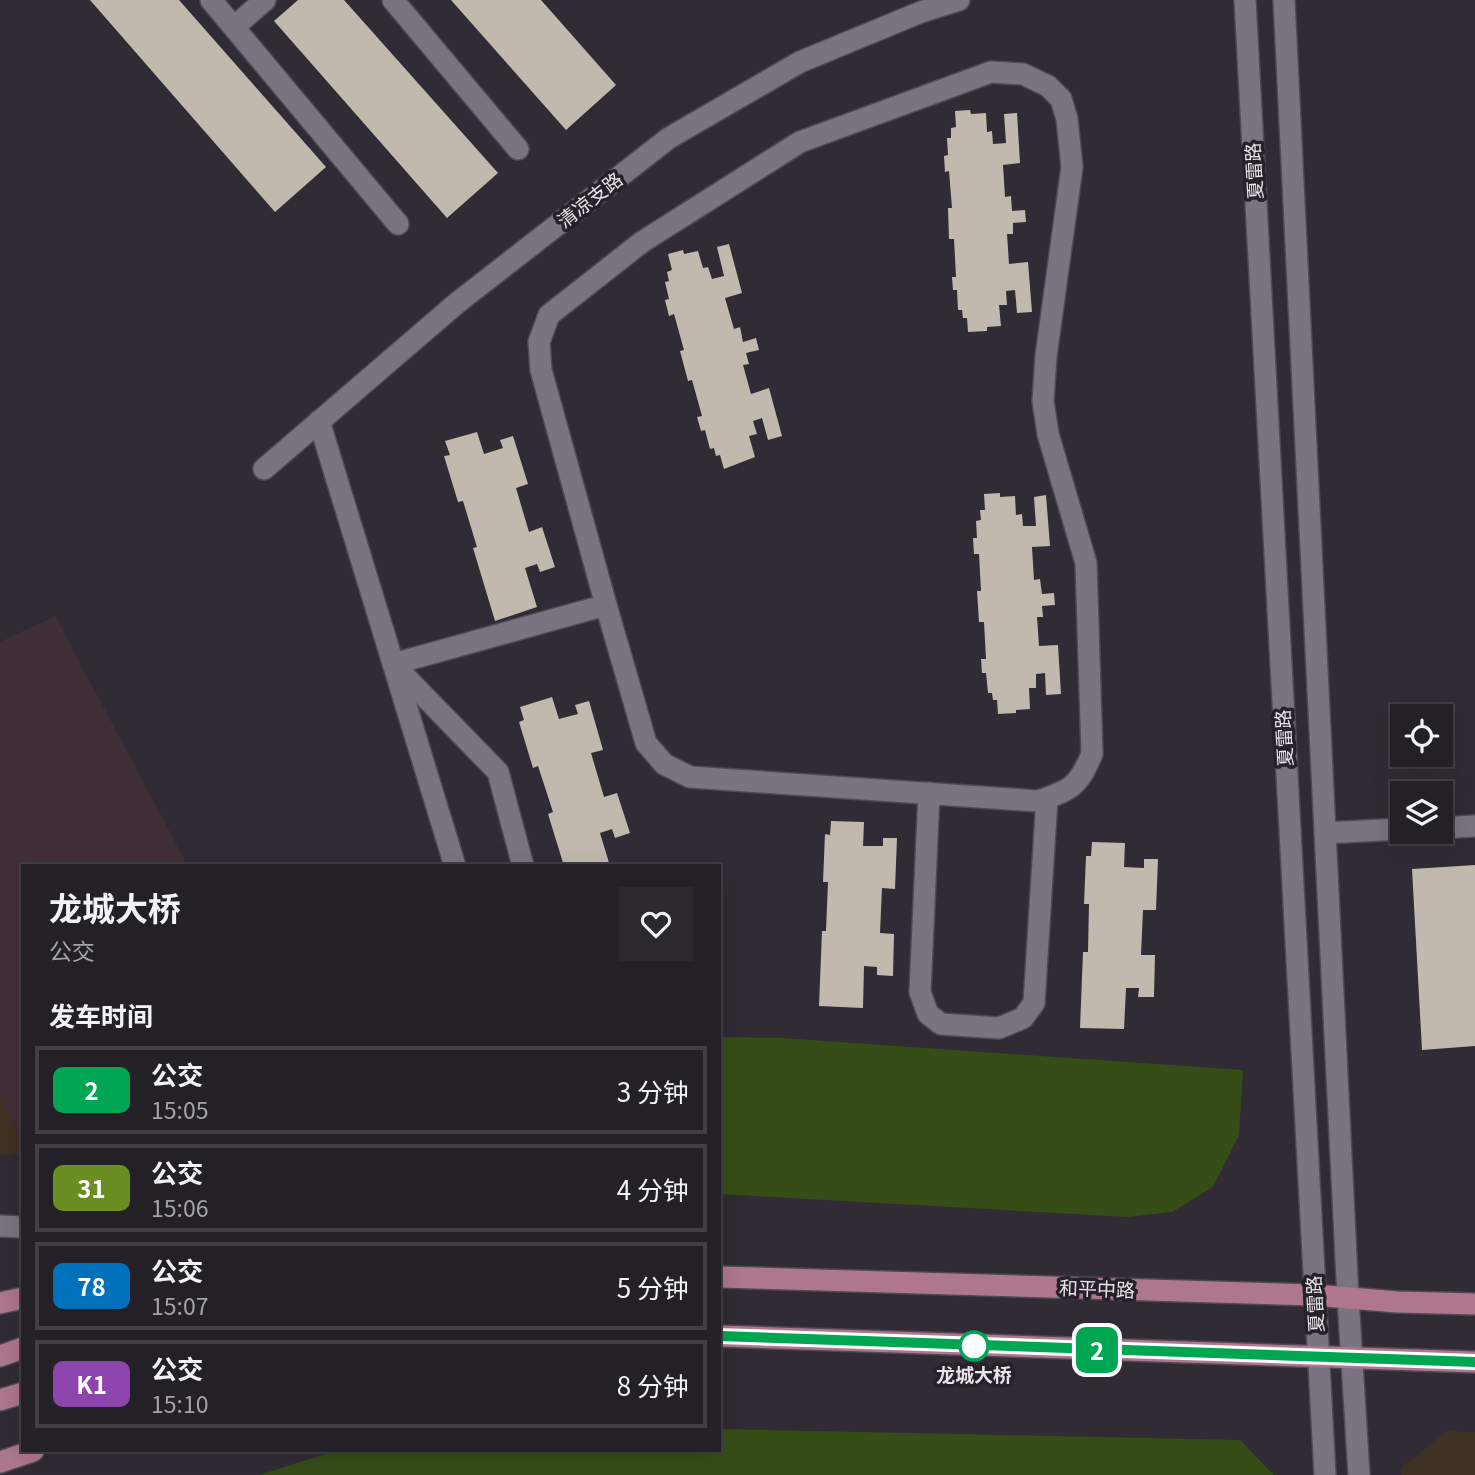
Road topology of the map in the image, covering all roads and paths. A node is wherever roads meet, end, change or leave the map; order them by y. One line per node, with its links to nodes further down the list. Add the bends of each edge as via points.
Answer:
1 (211, 0): 7 (street)
2 (265, 0): 7 (street)
3 (393, 0): 8 (street)
4 (960, 0): 10 (street, 清凉支路, via 800,62 669,138 457,303)
5 (1245, 0): 25 (street, 夏雷路)
6 (1284, 0): 19 (street, 夏雷路)
7 (234, 27): 9 (street)
8 (518, 149)
9 (398, 224)
10 (319, 421): 11 (street, 清凉支路); 13 (street)
11 (264, 469)
12 (606, 606): 13 (street); 14 (street, via 646,743 664,764 690,777); 15 (street, via 541,370 539,342 549,315 642,242 800,142 991,72 1023,74 1048,86 1061,99 1072,167 1042,401 1083,552 1092,754 1082,778)
13 (393, 664): 20 (street); 21 (street, via 498,772)
14 (929, 793): 15 (street); 15 (street, via 920,992 928,1014 941,1024 999,1028 1023,1018 1034,1003)
15 (1047, 798)
16 (1475, 826): 17 (street)
17 (1453, 827)
18 (1390, 830): 19 (street)
19 (1325, 833): 27 (street, 夏雷路)
20 (454, 864)
21 (522, 864)
22 (0, 1226): 23 (street)
23 (21, 1227)
24 (721, 1277): 25 (main road, 和平中路)
25 (1314, 1295): 27 (main road, 和平中路); 33 (street, 夏雷路)
26 (21, 1298): 28 (main road)
27 (1348, 1298): 29 (main road, 和平中路); 34 (street, 夏雷路)
28 (0, 1303)
29 (1475, 1304)
30 (721, 1336): 33 (main road)
31 (21, 1350): 32 (main road)
32 (0, 1356)
33 (1318, 1358): 34 (main road); 40 (street, 夏雷路)
34 (1352, 1359): 35 (main road); 41 (street, 夏雷路)
35 (1475, 1362)
36 (21, 1394): 37 (main road)
37 (0, 1400)
38 (30, 1452): 39 (main road)
39 (0, 1462)
40 (1325, 1475)
41 (1359, 1475)

